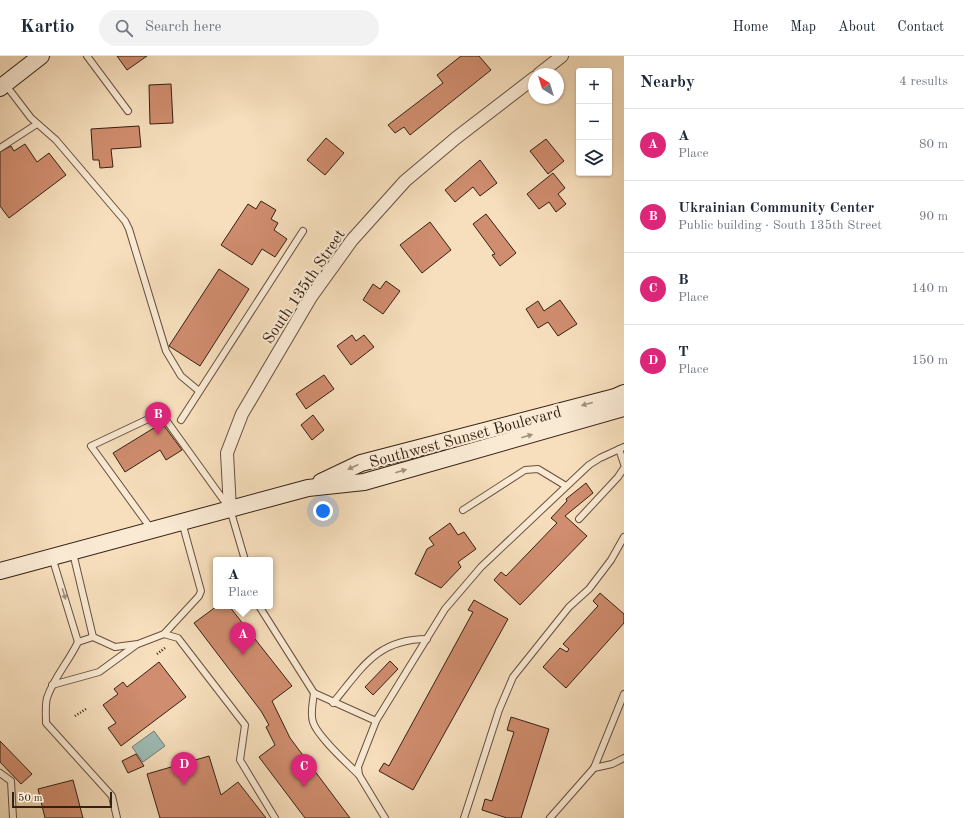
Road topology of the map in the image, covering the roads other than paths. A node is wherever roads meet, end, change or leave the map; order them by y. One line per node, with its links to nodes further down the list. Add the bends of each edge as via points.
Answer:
1 (41, 56): 6 (main road)
2 (87, 56): 7 (lane)
3 (562, 56): 4 (street)
4 (547, 68)
5 (528, 83): 20 (street, South 135th Street, via 405,181 352,240 325,278 242,414 228,453)
6 (3, 86): 8 (lane)
7 (128, 111)
8 (37, 124): 9 (lane); 11 (lane, via 56,140 125,221 166,351 181,376)
9 (0, 148)
10 (303, 231): 11 (lane)
11 (199, 391): 14 (lane)
12 (624, 393): 19 (main road, Southwest Sunset Boulevard, one-way to 19, via 361,463)
13 (624, 408): 19 (main road, Southwest Sunset Boulevard, one-way to 13, via 364,482)
14 (181, 420)
15 (622, 448): 16 (lane); 18 (lane, via 589,466)
16 (624, 464)
17 (624, 468): 22 (lane, via 618,478)
18 (566, 486): 21 (lane, via 538,469 525,470); 33 (lane, via 481,567 445,609)
19 (308, 488): 20 (main road, Southwest Sunset Boulevard)
20 (230, 509): 23 (main road, Southwest Sunset Boulevard); 24 (lane, via 161,413 91,446); 28 (lane)
21 (463, 510)
22 (579, 519)
23 (182, 522): 24 (main road, Southwest Sunset Boulevard); 31 (lane, via 201,591)
24 (152, 530): 26 (main road, Southwest Sunset Boulevard)
25 (624, 537): 49 (lane, via 611,560 589,589 569,607 513,677 503,698)
26 (72, 552): 27 (main road, Southwest Sunset Boulevard); 32 (lane)
27 (52, 557): 29 (main road, Southwest Sunset Boulevard); 34 (lane, one-way to 34)
28 (244, 557)
29 (0, 571)
30 (261, 609): 37 (lane)
31 (164, 634): 35 (lane); 47 (lane, via 178,638 245,725 240,760)
32 (93, 637): 34 (lane); 35 (lane, via 115,647)
33 (427, 639): 39 (lane, via 409,639 381,650); 40 (lane)
34 (78, 642): 36 (lane)
35 (138, 644): 36 (lane, via 99,672)
36 (52, 685): 46 (lane, via 47,700 46,723 112,796)
37 (314, 694): 39 (lane); 44 (lane, via 313,722 335,752)
38 (624, 694): 42 (lane)
39 (333, 702): 40 (lane)
40 (376, 721): 44 (lane, via 358,767)
41 (624, 758): 42 (lane)
42 (594, 768): 50 (lane)
43 (0, 773): 45 (lane, via 11,781)
44 (359, 775): 48 (lane)
45 (13, 818)
46 (117, 818)
47 (276, 818)
48 (385, 818)
49 (464, 818)
50 (550, 818)

